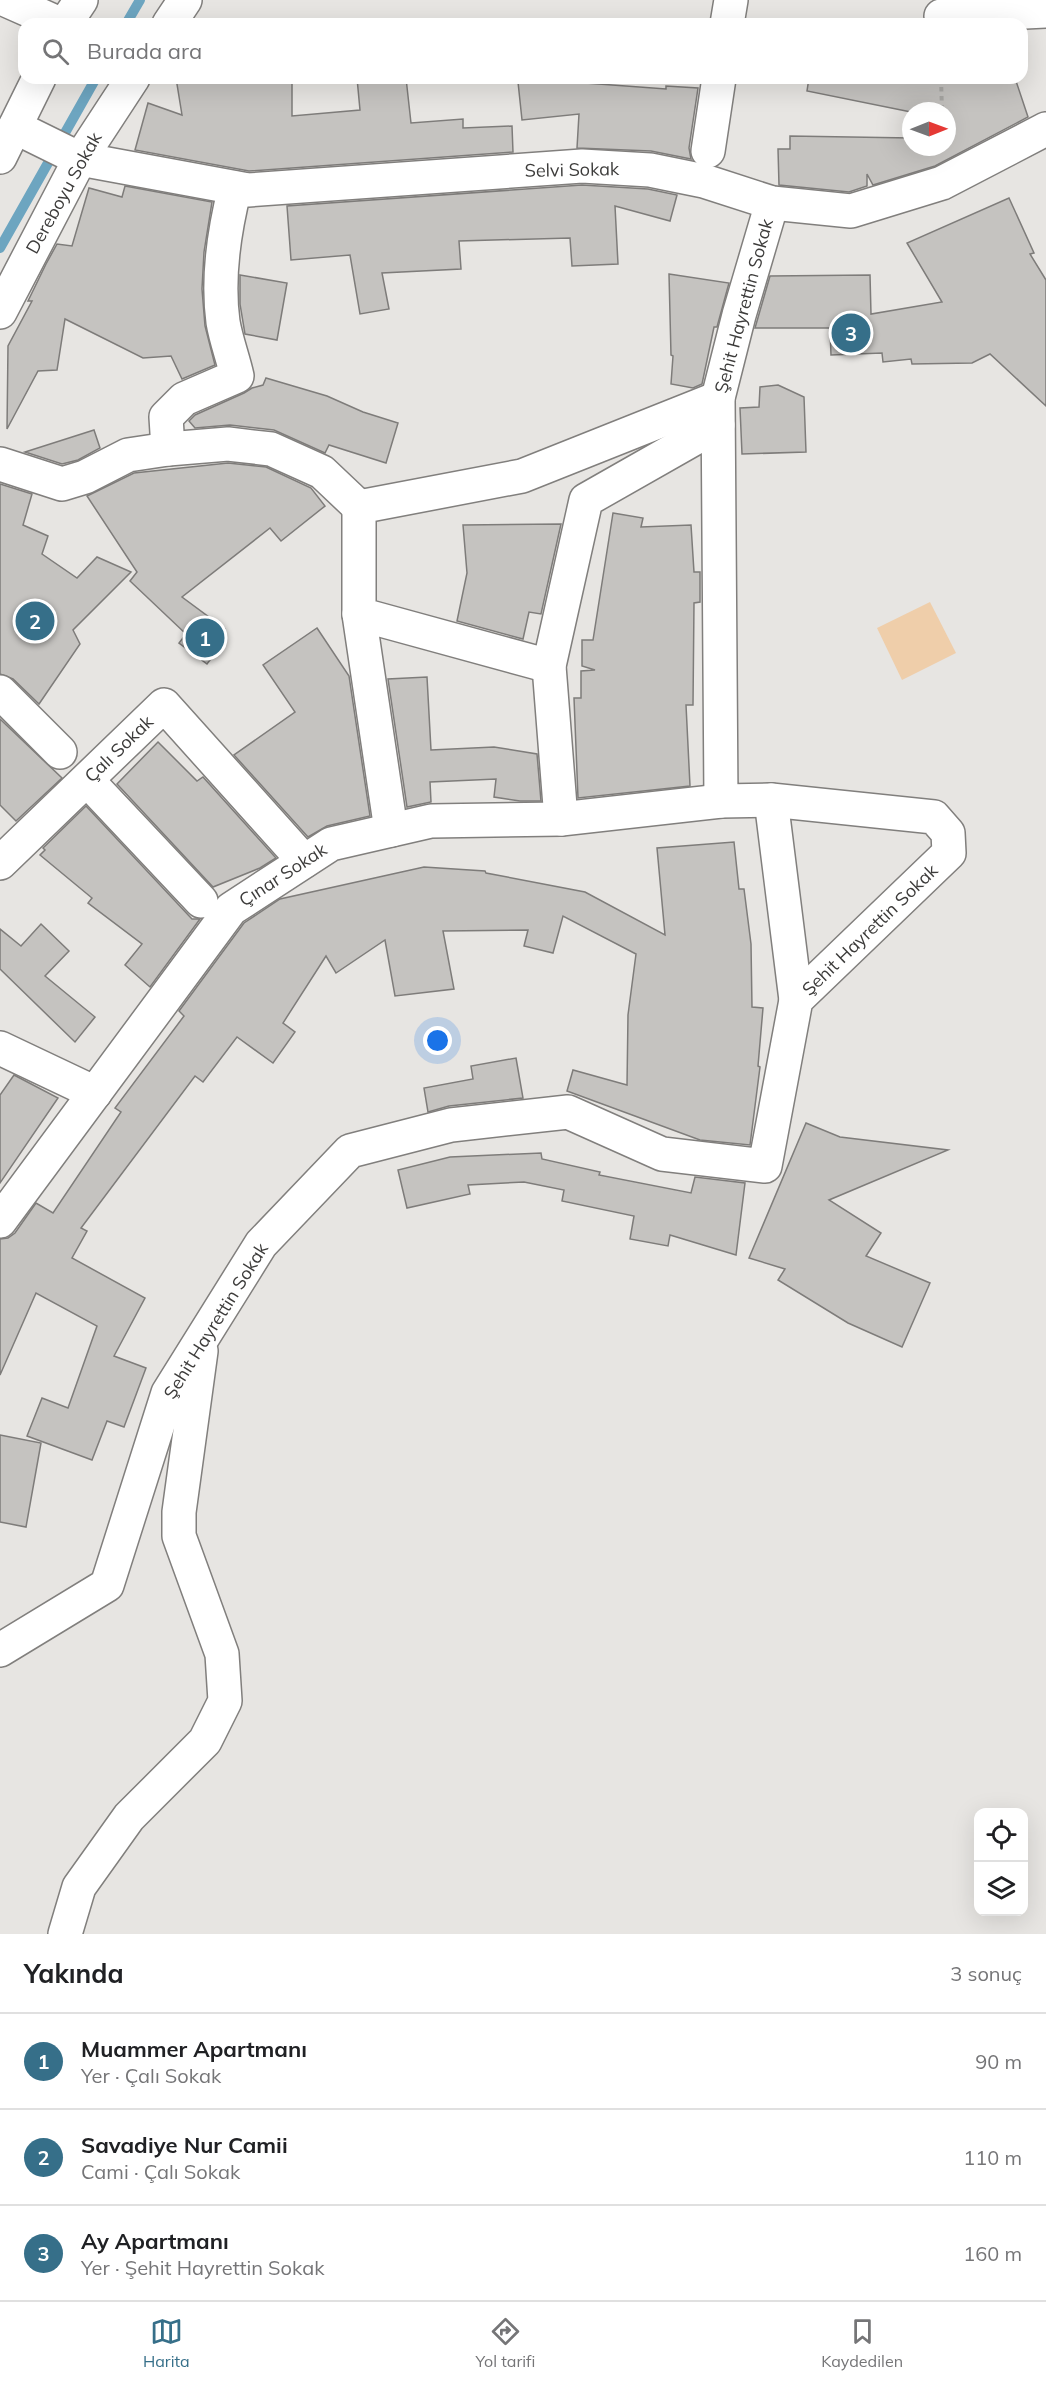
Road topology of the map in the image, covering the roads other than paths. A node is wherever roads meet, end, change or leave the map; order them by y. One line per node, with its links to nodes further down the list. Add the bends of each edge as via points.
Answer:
1 (6, 0): 7 (street)
2 (81, 0): 8 (street)
3 (185, 0): 9 (street)
4 (731, 0): 10 (street)
5 (1046, 11): 6 (street)
6 (940, 16)
7 (46, 18)
8 (69, 18)
9 (173, 18)
10 (728, 18)
11 (36, 84): 14 (street)
12 (129, 84): 18 (street, Dereboyu Sokak)
13 (718, 84): 16 (street)
14 (15, 127): 17 (street); 18 (street, Selvi Sokak)
15 (1046, 129): 20 (street, Selvi Sokak, via 942,183 851,211)
16 (708, 151)
17 (0, 157)
18 (80, 159): 19 (street, Selvi Sokak); 21 (street, Dereboyu Sokak)
19 (235, 188): 20 (street, Selvi Sokak, via 582,166 650,170 704,181); 23 (street, via 221,264 223,322 237,376 184,399 166,417)
20 (772, 203): 22 (street, Şehit Hayrettin Sokak, via 739,315)
21 (0, 312)
22 (718, 412): 25 (street, via 522,476); 27 (street, via 586,500); 32 (street, Şehit Hayrettin Sokak)
23 (168, 449): 24 (street, via 128,455 62,484); 25 (street, via 228,444 271,449 322,472)
24 (0, 464)
25 (359, 507): 26 (street)
26 (359, 614): 27 (street); 34 (street)
27 (549, 666): 33 (street)
28 (0, 692): 29 (street)
29 (60, 752)
30 (87, 780): 35 (street, Çalı Sokak, via 164,705); 36 (street, Çalı Sokak); 37 (street)
31 (771, 800): 32 (street, Şehit Hayrettin Sokak); 38 (street); 38 (street, Şehit Hayrettin Sokak, via 934,817 948,833 949,854)
32 (722, 801): 33 (street, Çınar Sokak)
33 (561, 819): 34 (street, Çınar Sokak, via 430,821)
34 (391, 830): 35 (street, Çınar Sokak, via 331,844)
35 (304, 861): 40 (street, Çınar Sokak, via 231,909)
36 (0, 863)
37 (201, 901)
38 (796, 1000): 42 (street, Şehit Hayrettin Sokak, via 765,1166 662,1154 568,1112 451,1125 350,1152 261,1244)
39 (0, 1048): 40 (street)
40 (95, 1093): 41 (street, Çınar Sokak)
41 (0, 1221)
42 (203, 1337): 43 (street, Şehit Hayrettin Sokak, via 168,1393 107,1585); 44 (street, via 178,1512 179,1536 222,1654 225,1701 204,1741 129,1817 79,1887)
43 (0, 1650)
44 (65, 1934)

